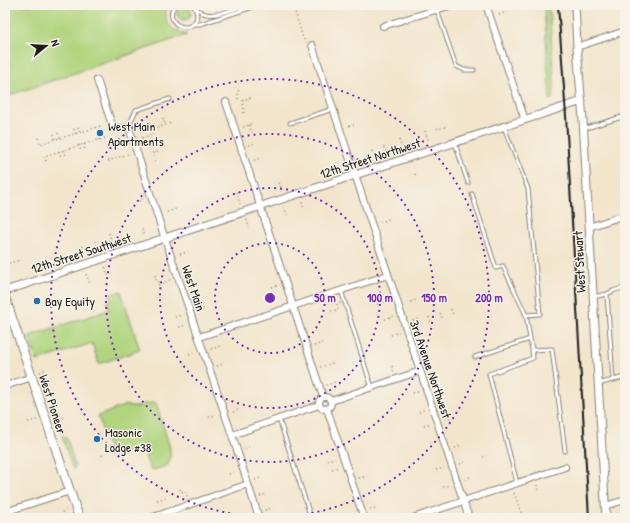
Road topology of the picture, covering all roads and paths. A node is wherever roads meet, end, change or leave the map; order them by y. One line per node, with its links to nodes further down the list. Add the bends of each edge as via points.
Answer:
1 (175, 5): 14 (lane, via 171,12 172,20 179,26)
2 (209, 5): 3 (path)
3 (225, 5)
4 (246, 5): 10 (lane, via 219,14 202,13)
5 (259, 5): 14 (lane)
6 (293, 5): 17 (path, via 304,40)
7 (452, 5): 11 (street)
8 (486, 5): 31 (street)
9 (574, 5): 18 (street, West Stewart)
10 (193, 6): 14 (lane, via 197,14)
11 (437, 10): 15 (street); 19 (lane, via 456,66 464,70)
12 (507, 12): 13 (path)
13 (499, 15)
14 (191, 25)
15 (383, 26)
16 (625, 31): 18 (street)
17 (312, 45): 27 (street, 3rd Avenue Northwest)
18 (577, 47): 25 (street, West Stewart)
19 (474, 70)
20 (97, 80): 44 (street, via 112,125)
21 (239, 90): 23 (path)
22 (170, 99): 44 (lane, via 136,110)
23 (238, 99)
24 (250, 99): 28 (path, via 243,100)
25 (582, 101): 31 (street, 12th Street Northwest); 47 (street, West Stewart)
26 (226, 102): 103 (street)
27 (333, 109): 34 (lane); 92 (street, 3rd Avenue Northwest)
28 (244, 113)
29 (625, 116): 47 (lane)
30 (163, 118): 36 (path)
31 (525, 120): 42 (street, 12th Street Northwest)
32 (148, 123): 48 (path)
33 (171, 123): 36 (path)
34 (290, 123)
35 (356, 124): 38 (path)
36 (165, 125): 48 (path)
37 (101, 126): 43 (path)
38 (349, 126)
39 (447, 126): 45 (path)
40 (78, 127): 51 (path)
41 (243, 127): 53 (path, via 250,124)
42 (504, 127): 66 (street, 12th Street Northwest); 168 (lane, via 528,189 540,314)
43 (95, 128): 49 (path); 51 (path)
44 (128, 128): 119 (street, West Main)
45 (437, 128)
46 (74, 129): 55 (path)
47 (583, 129): 113 (street, West Stewart)
48 (150, 130): 60 (path, via 153,135)
49 (96, 131)
50 (425, 131): 65 (path)
51 (80, 132): 55 (path)
52 (58, 133): 58 (path)
53 (252, 133)
54 (54, 134): 62 (path)
55 (76, 134): 58 (path)
56 (98, 136): 61 (path)
57 (38, 138): 62 (path, via 40,144)
58 (60, 138): 62 (path)
59 (105, 138): 61 (path)
60 (142, 138)
61 (99, 139): 67 (path); 69 (path)
62 (55, 140)
63 (400, 140): 74 (path)
64 (255, 142): 70 (path)
65 (429, 142)
66 (455, 143): 92 (street, 12th Street Northwest); 95 (lane)
67 (84, 144): 68 (path); 72 (path)
68 (79, 145): 73 (path); 76 (path)
69 (100, 145)
70 (249, 145)
71 (384, 147): 80 (path)
72 (85, 149)
73 (64, 150): 75 (path); 81 (path)
74 (403, 150)
75 (59, 151): 82 (path); 87 (path, via 44,156)
76 (81, 151)
77 (372, 151): 85 (path)
78 (158, 152): 89 (path, via 153,154)
79 (128, 154): 84 (path)
80 (387, 155)
81 (66, 156)
82 (61, 157)
83 (262, 158): 86 (path)
84 (116, 159): 88 (path); 90 (path)
85 (375, 159)
86 (254, 160)
87 (46, 161)
88 (108, 161)
89 (155, 161)
90 (117, 162)
91 (415, 174): 93 (path)
92 (355, 175): 103 (street, 12th Street Northwest); 137 (street, 3rd Avenue Northwest)
93 (416, 178)
94 (278, 183): 96 (path)
95 (468, 183)
96 (282, 190)
97 (236, 192): 102 (path)
98 (472, 194): 168 (lane, via 496,268 503,266)
99 (143, 199): 100 (path)
100 (139, 200)
101 (302, 202): 106 (path)
102 (240, 204)
103 (260, 206): 119 (street, 12th Street Northwest); 160 (street)
104 (284, 207): 108 (path)
105 (176, 209): 107 (path)
106 (304, 209)
107 (166, 212)
108 (287, 215)
109 (625, 215): 113 (street)
110 (389, 219): 112 (path)
111 (247, 220): 114 (path)
112 (380, 222)
113 (589, 227): 154 (street, West Stewart)
114 (250, 228)
115 (142, 229): 118 (path)
116 (109, 232): 124 (path)
117 (120, 235): 121 (path)
118 (144, 236)
119 (165, 238): 151 (street, 12th Street Southwest); 183 (street, West Main)
120 (96, 241): 126 (path)
121 (122, 243)
122 (10, 245): 125 (path)
123 (83, 246): 129 (path)
124 (113, 246)
125 (5, 248)
126 (99, 251)
127 (188, 252): 128 (path)
128 (180, 254)
129 (84, 256)
130 (21, 260): 132 (path)
131 (41, 261): 134 (path)
132 (5, 264)
133 (105, 267): 140 (path)
134 (43, 269)
135 (86, 274): 144 (path)
136 (193, 274): 139 (path)
137 (388, 275): 150 (street); 201 (street, 3rd Avenue Northwest)
138 (155, 276): 142 (path)
139 (187, 276)
140 (108, 277)
141 (170, 280): 142 (path)
142 (161, 283): 146 (path)
143 (198, 283): 147 (path)
144 (90, 284)
145 (280, 284): 148 (path)
146 (158, 285)
147 (190, 286)
148 (272, 287)
149 (625, 287): 152 (lane)
150 (341, 290): 160 (street); 213 (lane)
151 (5, 291)
152 (607, 294): 154 (lane); 206 (lane)
153 (5, 297): 204 (main road, West Pioneer)
154 (593, 297): 208 (street, West Stewart)
155 (416, 300): 158 (path)
156 (389, 301): 159 (path)
157 (341, 303): 164 (path, via 337,304 338,310)
158 (407, 303)
159 (378, 304)
160 (293, 306): 183 (street); 216 (street)
161 (206, 308): 163 (path)
162 (451, 309): 166 (path)
163 (198, 310)
164 (331, 311)
165 (440, 313): 172 (path)
166 (453, 314)
167 (182, 315): 171 (path)
168 (526, 315): 184 (lane)
169 (394, 316): 173 (path)
170 (429, 316): 176 (path)
171 (175, 317)
172 (442, 318)
173 (385, 319)
174 (418, 319): 175 (path)
175 (413, 321)
176 (431, 322)
177 (185, 325): 178 (path)
178 (179, 328)
179 (399, 332): 181 (path)
180 (423, 333): 182 (path)
181 (391, 335)
182 (418, 335)
183 (199, 337): 235 (street, West Main)
184 (530, 339): 189 (lane); 192 (lane)
185 (322, 343): 187 (path)
186 (220, 346): 188 (path)
187 (314, 346)
188 (211, 349)
189 (532, 350): 242 (lane, via 552,349); 264 (lane, via 533,358 489,374)
190 (194, 353): 191 (path)
191 (189, 354)
192 (475, 357)
193 (431, 359): 194 (path)
194 (426, 360)
195 (333, 363): 199 (path)
196 (223, 364): 197 (path)
197 (217, 366)
198 (392, 366): 203 (path)
199 (320, 367)
200 (46, 369): 202 (path)
201 (420, 371): 213 (street); 279 (street, 3rd Avenue Northwest)
202 (40, 372)
203 (394, 373)
204 (32, 377): 210 (street); 270 (main road, West Pioneer)
205 (625, 377): 206 (lane)
206 (613, 380): 208 (lane)
207 (336, 382): 209 (path)
208 (598, 384): 280 (street, West Stewart)
209 (326, 385)
210 (5, 386)
211 (439, 386): 212 (path)
212 (435, 387)
213 (372, 388): 217 (street)
214 (418, 392): 215 (path)
215 (413, 394)
216 (323, 397): 217 (street, via 328,397); 218 (street)
217 (331, 401): 219 (street)
218 (319, 405): 219 (street); 228 (street)
219 (327, 409): 292 (street)
220 (238, 410): 222 (path)
221 (424, 410): 223 (path)
222 (233, 412)
223 (420, 412)
224 (215, 415): 226 (path)
225 (65, 417): 231 (path)
226 (209, 417)
227 (451, 417): 229 (path)
228 (279, 419): 235 (street); 291 (lane)
229 (445, 419)
230 (37, 420): 232 (path)
231 (55, 420)
232 (28, 422)
233 (429, 424): 234 (path)
234 (424, 425)
235 (232, 435): 265 (street, West Main)
236 (435, 441): 237 (path)
237 (430, 442)
238 (461, 445): 241 (path)
239 (249, 447): 240 (path)
240 (245, 448)
241 (454, 448)
242 (565, 451)
243 (102, 455): 246 (path)
244 (488, 456): 245 (path)
245 (483, 457)
246 (103, 458)
247 (335, 458): 248 (path)
248 (327, 460)
249 (467, 461): 250 (path)
250 (460, 464)
251 (338, 467): 254 (path)
252 (565, 467): 264 (street)
253 (444, 468): 255 (path)
254 (332, 469)
255 (436, 470)
256 (234, 472): 257 (path)
257 (229, 474)
258 (366, 476): 261 (path)
259 (470, 477): 262 (path)
260 (260, 478): 263 (path)
261 (360, 478)
262 (465, 479)
263 (255, 480)
264 (517, 483): 279 (street)
265 (248, 484): 289 (street); 290 (street, West Main)
266 (449, 485): 268 (path)
267 (537, 485): 271 (path)
268 (443, 487)
269 (180, 489): 275 (path, via 181,492 185,490)
270 (70, 491): 286 (street); 288 (main road, West Pioneer)
271 (539, 491)
272 (514, 493): 295 (path)
273 (266, 494): 276 (path)
274 (166, 496): 277 (path)
275 (187, 496)
276 (260, 496)
277 (157, 500)
278 (625, 500): 280 (street)
279 (463, 501): 293 (street); 294 (street, 3rd Avenue Northwest)
280 (605, 506): 296 (street, West Stewart)
281 (271, 508): 284 (path)
282 (376, 508): 285 (path)
283 (66, 510): 287 (path)
284 (265, 510)
285 (370, 510)
286 (5, 512)
287 (62, 512)
288 (79, 518)
289 (151, 518)
290 (259, 518)
291 (311, 518)
292 (364, 518)
293 (413, 518)
294 (469, 518)
295 (523, 518)
296 (606, 518)

